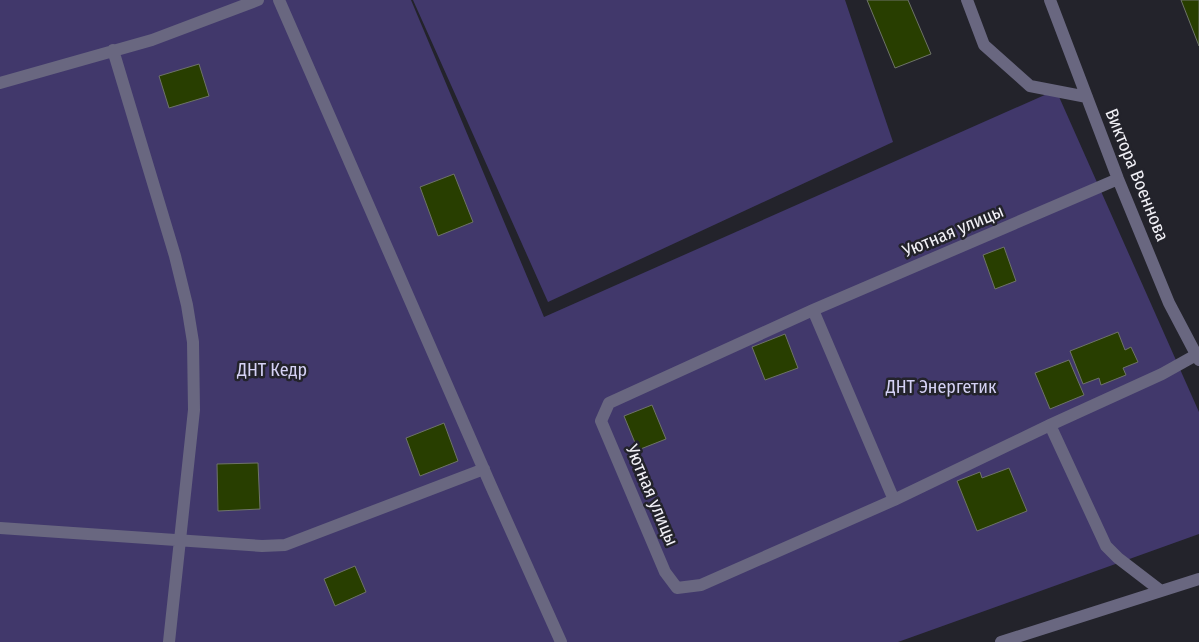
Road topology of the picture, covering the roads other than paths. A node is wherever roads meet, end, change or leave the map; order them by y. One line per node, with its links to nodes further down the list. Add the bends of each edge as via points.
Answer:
1 (258, 0): 5 (street, via 152,40)
2 (279, 0): 12 (street)
3 (967, 0): 7 (street, via 984,45 1030,86)
4 (1050, 0): 7 (street, Виктора Военнова)
5 (113, 50): 6 (street); 15 (street, via 175,256 193,342 194,410)
6 (0, 83)
7 (1087, 98): 8 (street, Виктора Военнова)
8 (1118, 179): 9 (street, Уютная улицы); 10 (street, Виктора Военнова, via 1169,302)
9 (812, 310): 13 (street); 13 (street, Уютная улицы, via 609,403 602,422 665,572 677,588 701,585)
10 (1198, 357): 11 (street, Уютная улицы)
11 (1050, 425): 13 (street, Уютная улицы); 17 (street, via 1106,546)
12 (484, 469): 15 (street, via 285,546); 19 (street)
13 (894, 500)
14 (0, 528): 15 (street)
15 (181, 540): 18 (street)
16 (1199, 579): 17 (street)
17 (1161, 591): 20 (street)
18 (169, 642)
19 (561, 642)
20 (1002, 642)

